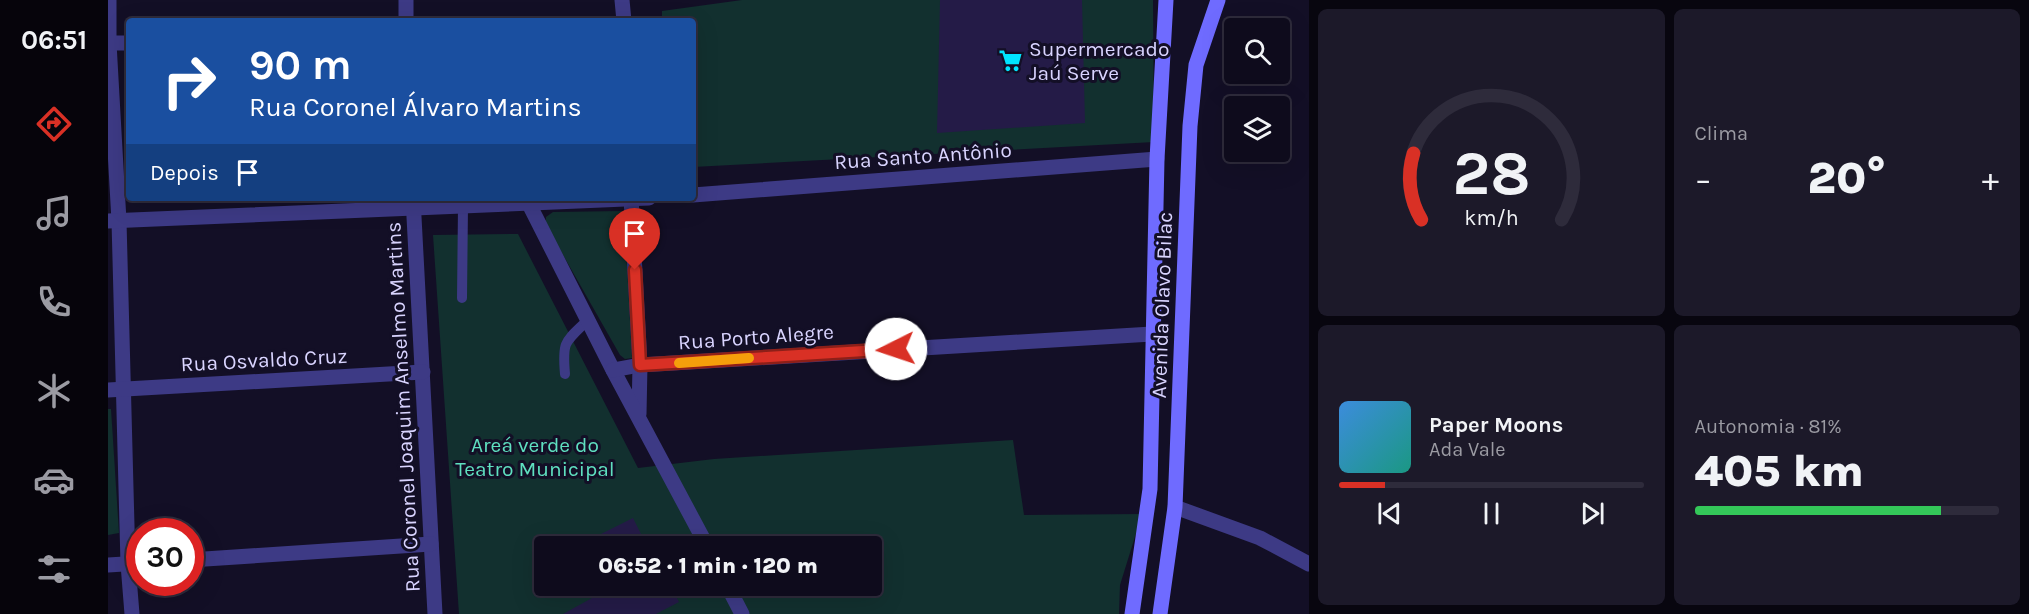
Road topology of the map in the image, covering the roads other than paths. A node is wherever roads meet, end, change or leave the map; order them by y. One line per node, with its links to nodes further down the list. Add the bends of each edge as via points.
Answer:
1 (109, 0): 8 (street)
2 (405, 0): 6 (street)
3 (622, 0): 7 (street)
4 (1166, 0): 10 (main road, Avenida Olavo Bilac)
5 (1218, 0): 28 (main road, Avenida Olavo Bilac, via 1196,65 1190,126)
6 (406, 18)
7 (624, 18)
8 (108, 43): 9 (street); 17 (street)
9 (126, 43)
10 (1157, 159): 11 (street, Rua Santo Antônio); 20 (main road, Avenida Olavo Bilac)
11 (696, 195)
12 (591, 201): 15 (street)
13 (631, 201): 21 (street)
14 (413, 203): 16 (street); 17 (street); 23 (street, Rua Coronel Joaquim Anselmo Martins)
15 (530, 204): 16 (street); 19 (street)
16 (464, 206): 18 (lane)
17 (114, 221): 25 (street)
18 (462, 297)
19 (588, 320): 22 (street); 24 (lane, via 565,342)
20 (1152, 334): 21 (street, Rua Porto Alegre); 41 (main road, Avenida Olavo Bilac, via 1150,489)
21 (640, 365): 22 (street, Rua Porto Alegre); 27 (street)
22 (614, 370): 27 (street)
23 (423, 372): 25 (street, Rua Osvaldo Cruz); 31 (street, Rua Coronel Joaquim Anselmo Martins)
24 (565, 374)
25 (125, 389): 26 (street, Rua Osvaldo Cruz); 29 (street)
26 (108, 390)
27 (639, 417): 30 (street)
28 (1175, 507): 34 (street, via 1260,538); 42 (main road, Avenida Olavo Bilac)
29 (132, 518)
30 (701, 536)
31 (431, 544): 32 (street); 39 (street, Rua Coronel Joaquim Anselmo Martins)
32 (204, 559)
33 (126, 564): 35 (street)
34 (1309, 564)
35 (108, 565)
36 (133, 596): 38 (street)
37 (733, 596): 40 (street)
38 (132, 614)
39 (435, 614)
40 (742, 614)
41 (1132, 614)
42 (1160, 614)

